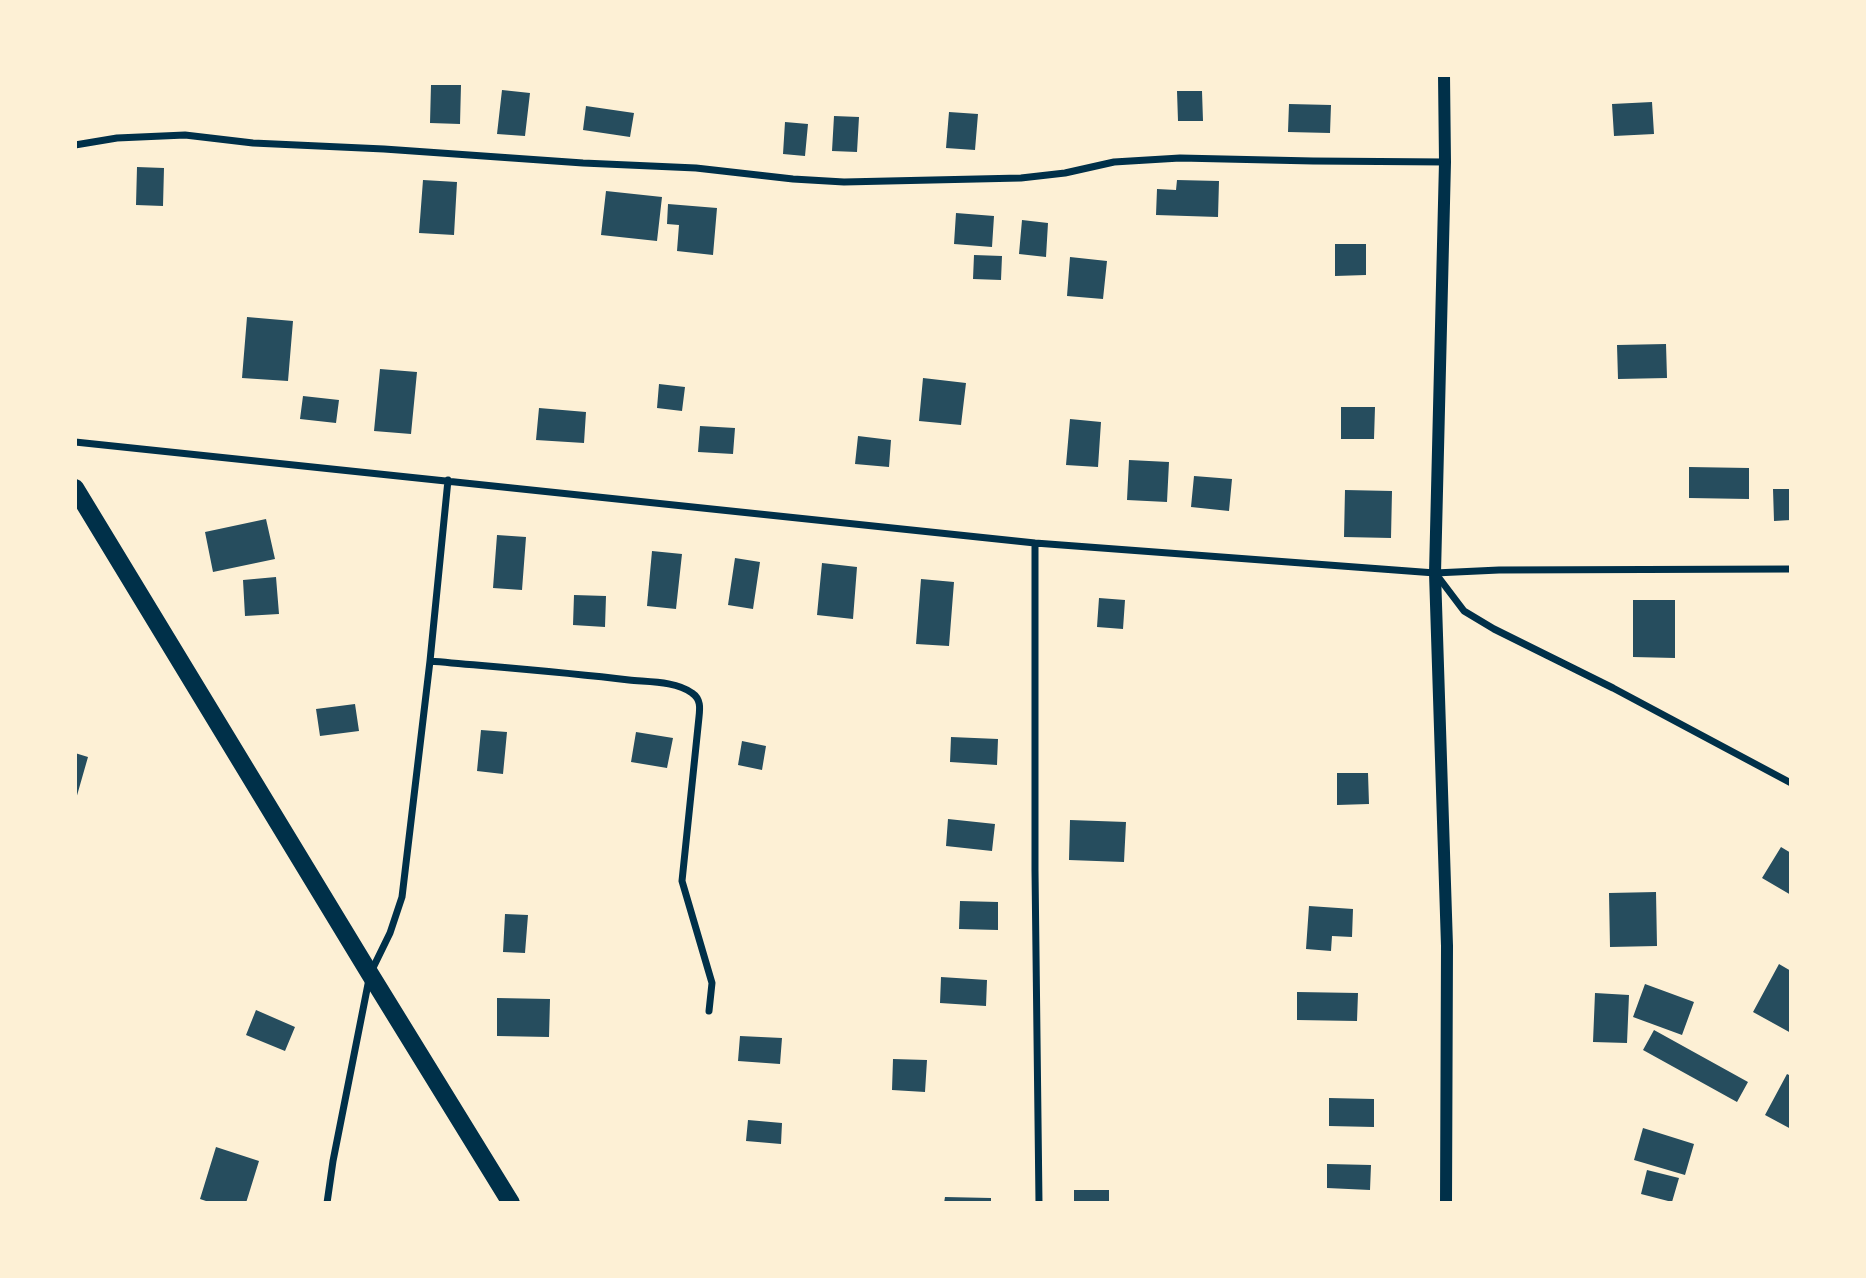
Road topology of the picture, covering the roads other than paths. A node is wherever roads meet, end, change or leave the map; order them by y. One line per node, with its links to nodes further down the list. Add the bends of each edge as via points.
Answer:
1 (1444, 75): 3 (street)
2 (75, 145): 3 (street, via 185,135 844,181 1021,178 1114,162 1180,158)
3 (1445, 162): 9 (street)
4 (75, 442): 5 (street)
5 (448, 480): 7 (street); 10 (street)
6 (75, 488): 12 (main road)
7 (1035, 543): 9 (street); 16 (street)
8 (1791, 569): 9 (street)
9 (1436, 573): 11 (street, via 1464,611 1484,623); 17 (street, via 1447,946)
10 (430, 661): 12 (street, via 402,897); 13 (street, via 632,680 677,686 693,693 700,703 682,881 712,983)
11 (1791, 783)
12 (370, 974): 14 (street); 15 (main road)
13 (709, 1011)
14 (327, 1203)
15 (511, 1203)
16 (1039, 1203)
17 (1446, 1203)

